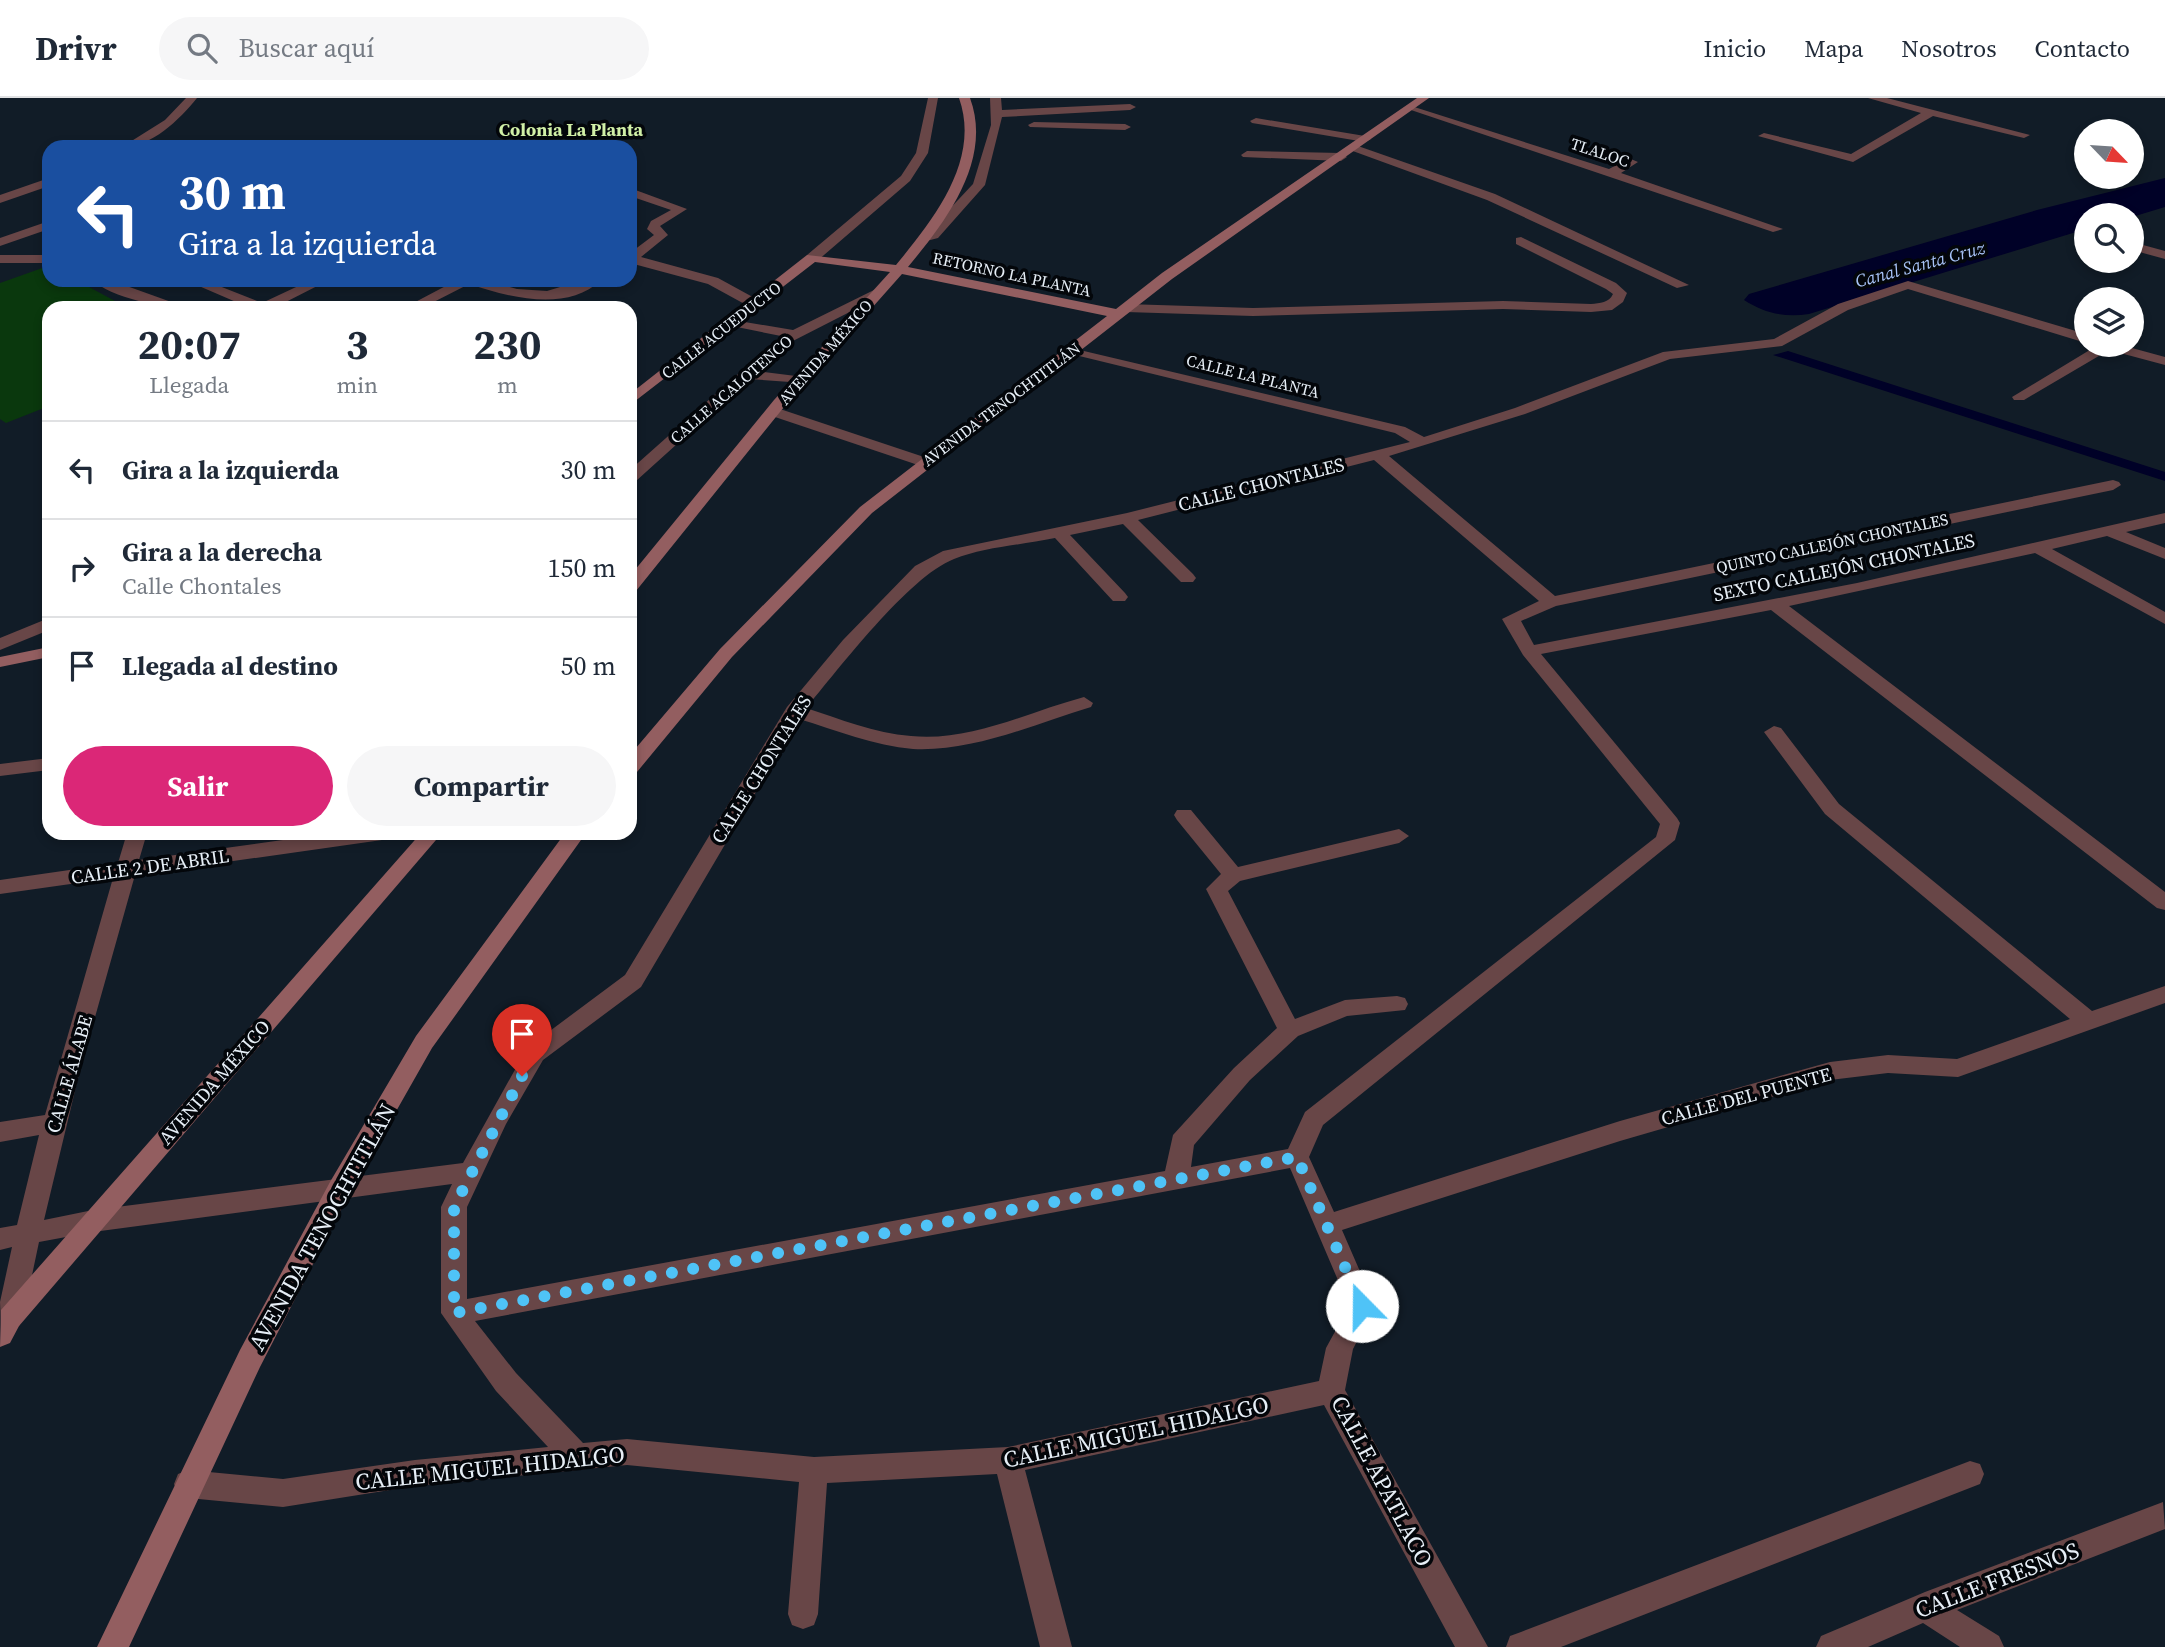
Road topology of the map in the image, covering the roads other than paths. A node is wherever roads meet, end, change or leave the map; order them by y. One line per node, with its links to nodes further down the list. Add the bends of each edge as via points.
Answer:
1 (192, 98): 15 (street, via 169,122)
2 (933, 98): 31 (street, CALLE ACUEDUCTO, via 915,166)
3 (964, 98): 25 (main road, AVENIDA MÉXICO, via 971,114 970,153)
4 (1874, 98): 9 (street)
5 (996, 99): 6 (street); 10 (street)
6 (1010, 99)
7 (1418, 102): 16 (main road, AVENIDA TENOCHTITLÁN); 19 (street, TLALOC)
8 (1130, 107): 10 (street)
9 (1931, 113): 13 (street); 14 (street, via 1853,158)
10 (998, 119): 12 (street); 25 (street, via 979,185)
11 (1256, 121): 16 (street)
12 (1125, 127)
13 (2024, 135)
14 (1764, 136)
15 (139, 140)
16 (1353, 148): 18 (street); 36 (street, via 1491,197); 49 (main road, AVENIDA TENOCHTITLÁN)
17 (1608, 153): 19 (street, via 1632,162)
18 (1247, 155)
19 (1611, 173): 24 (street, TLALOC)
20 (42, 185): 22 (street)
21 (637, 194): 29 (street, via 681,209 655,224 653,229 663,235)
22 (0, 199)
23 (42, 227): 27 (street)
24 (1777, 229)
25 (924, 240): 35 (main road, AVENIDA MÉXICO)
26 (1521, 241): 49 (street, via 1611,286 1620,293 1618,299 1607,307)
27 (0, 242)
28 (2144, 249): 30 (street)
29 (637, 254)
30 (2165, 255)
31 (813, 258): 35 (main road); 48 (main road, CALLE ACUEDUCTO)
32 (0, 259): 33 (street)
33 (42, 259)
34 (637, 261): 48 (street, via 713,282)
35 (899, 269): 43 (main road, AVENIDA MÉXICO); 49 (main road, RETORNO LA PLANTA)
36 (1682, 285)
37 (115, 287): 44 (street)
38 (210, 287): 45 (street)
39 (312, 287): 46 (street)
40 (454, 287): 47 (street)
41 (490, 287): 42 (street, via 518,296 541,296)
42 (581, 287)
43 (876, 293): 51 (street, CALLE ACALOTENCO); 58 (main road, AVENIDA MÉXICO)
44 (157, 301)
45 (245, 301)
46 (291, 301)
47 (425, 301)
48 (755, 304): 50 (main road, CALLE ACUEDUCTO)
49 (1122, 311): 53 (main road, AVENIDA TENOCHTITLÁN)
50 (732, 321): 51 (street); 59 (main road, CALLE ACUEDUCTO)
51 (793, 334): 57 (street, CALLE ACALOTENCO)
52 (2074, 335): 62 (street, CALLE CHONTALES, via 1908,285 1843,307 1777,343 1668,355)
53 (1072, 350): 62 (street, CALLE LA PLANTA, via 1400,430); 64 (main road, AVENIDA TENOCHTITLÁN)
54 (2144, 355): 56 (street)
55 (2087, 357): 60 (street)
56 (2165, 361)
57 (744, 374): 58 (street); 65 (street, CALLE ACALOTENCO)
58 (799, 380): 61 (main road, AVENIDA MÉXICO)
59 (637, 396)
60 (2019, 397)
61 (774, 412): 64 (street); 73 (main road, AVENIDA MÉXICO)
62 (1423, 443): 63 (street, CALLE CHONTALES)
63 (1378, 455): 67 (street, CALLE CHONTALES); 76 (street)
64 (924, 462): 88 (main road, AVENIDA TENOCHTITLÁN, via 866,510 726,653)
65 (637, 472)
66 (2113, 485): 76 (street, QUINTO CALLEJÓN CHONTALES)
67 (1127, 518): 70 (street, CALLE CHONTALES); 74 (street)
68 (2165, 518): 69 (street, SEXTO CALLEJÓN CHONTALES)
69 (2109, 531): 71 (street, SEXTO CALLEJÓN CHONTALES); 72 (street)
70 (1059, 533): 75 (street); 86 (street, CALLE CHONTALES, via 949,555 921,570 849,644)
71 (2039, 548): 77 (street, SEXTO CALLEJÓN CHONTALES); 78 (street)
72 (2165, 554)
73 (637, 578)
74 (1187, 578)
75 (1119, 597)
76 (1551, 602): 81 (street, QUINTO CALLEJÓN CHONTALES, via 1511,619)
77 (1775, 604): 81 (street, SEXTO CALLEJÓN CHONTALES); 100 (street)
78 (2165, 619)
79 (42, 626): 80 (street)
80 (0, 645)
81 (1529, 651): 107 (street, via 1670,822 1665,840 1314,1119)
82 (42, 655): 83 (street)
83 (24, 659): 84 (main road)
84 (0, 662)
85 (1084, 703): 86 (street, via 928,743 891,739)
86 (794, 710): 108 (street, CALLE CHONTALES, via 633,981 535,1054)
87 (1774, 732): 103 (street, via 1832,809)
88 (637, 760)
89 (42, 765): 90 (street)
90 (0, 770)
91 (1184, 815): 98 (street)
92 (1399, 836): 98 (street)
93 (135, 840): 97 (street, CALLE ÁLABE)
94 (330, 840): 97 (street, CALLE 2 DE ABRIL)
95 (426, 840): 111 (main road, AVENIDA MÉXICO)
96 (571, 840): 110 (main road, AVENIDA TENOCHTITLÁN, via 425,1042)
97 (127, 870): 99 (street, CALLE 2 DE ABRIL); 105 (street, CALLE ÁLABE)
98 (1233, 875): 104 (street, via 1217,889)
99 (0, 887)
100 (2165, 904)
101 (2165, 993): 103 (street, CALLE DEL PUENTE)
102 (1397, 1004): 104 (street, via 1345,1007)
103 (2090, 1022): 112 (street, CALLE DEL PUENTE, via 1958,1068 1888,1064 1830,1071 1620,1131)
104 (1290, 1030): 109 (street, via 1242,1074 1182,1142)
105 (55, 1123): 106 (street); 113 (street, CALLE ÁLABE)
106 (0, 1132)
107 (1297, 1157): 109 (street); 112 (street, CALLE APATLACO)
108 (471, 1172): 110 (street); 115 (street, CALLE CHONTALES, via 454,1207)
109 (1176, 1180): 115 (street)
110 (339, 1189): 111 (street); 122 (main road, AVENIDA TENOCHTITLÁN)
111 (93, 1221): 113 (street); 116 (main road, AVENIDA MÉXICO)
112 (1329, 1224): 117 (street, CALLE APATLACO, via 1362,1306 1340,1348)
113 (26, 1236): 114 (street); 116 (street, CALLE ÁLABE)
114 (0, 1239)
115 (454, 1313): 118 (street, via 506,1382)
116 (5, 1327)
117 (1331, 1391): 119 (street, CALLE MIGUEL HIDALGO); 128 (street, CALLE APATLACO)
118 (575, 1455): 120 (street, CALLE MIGUEL HIDALGO, via 627,1452); 122 (street, CALLE MIGUEL HIDALGO, via 283,1493)
119 (1008, 1460): 120 (street, CALLE MIGUEL HIDALGO); 127 (street)
120 (814, 1470): 125 (street)
121 (1970, 1474): 129 (street)
122 (188, 1484): 126 (main road, AVENIDA TENOCHTITLÁN)
123 (2163, 1516): 124 (street, CALLE FRESNOS)
124 (1925, 1607): 130 (street, CALLE FRESNOS); 131 (street)
125 (803, 1614)
126 (113, 1647)
127 (1056, 1647)
128 (1472, 1647)
129 (1521, 1647)
130 (1832, 1647)
131 (1988, 1647)

